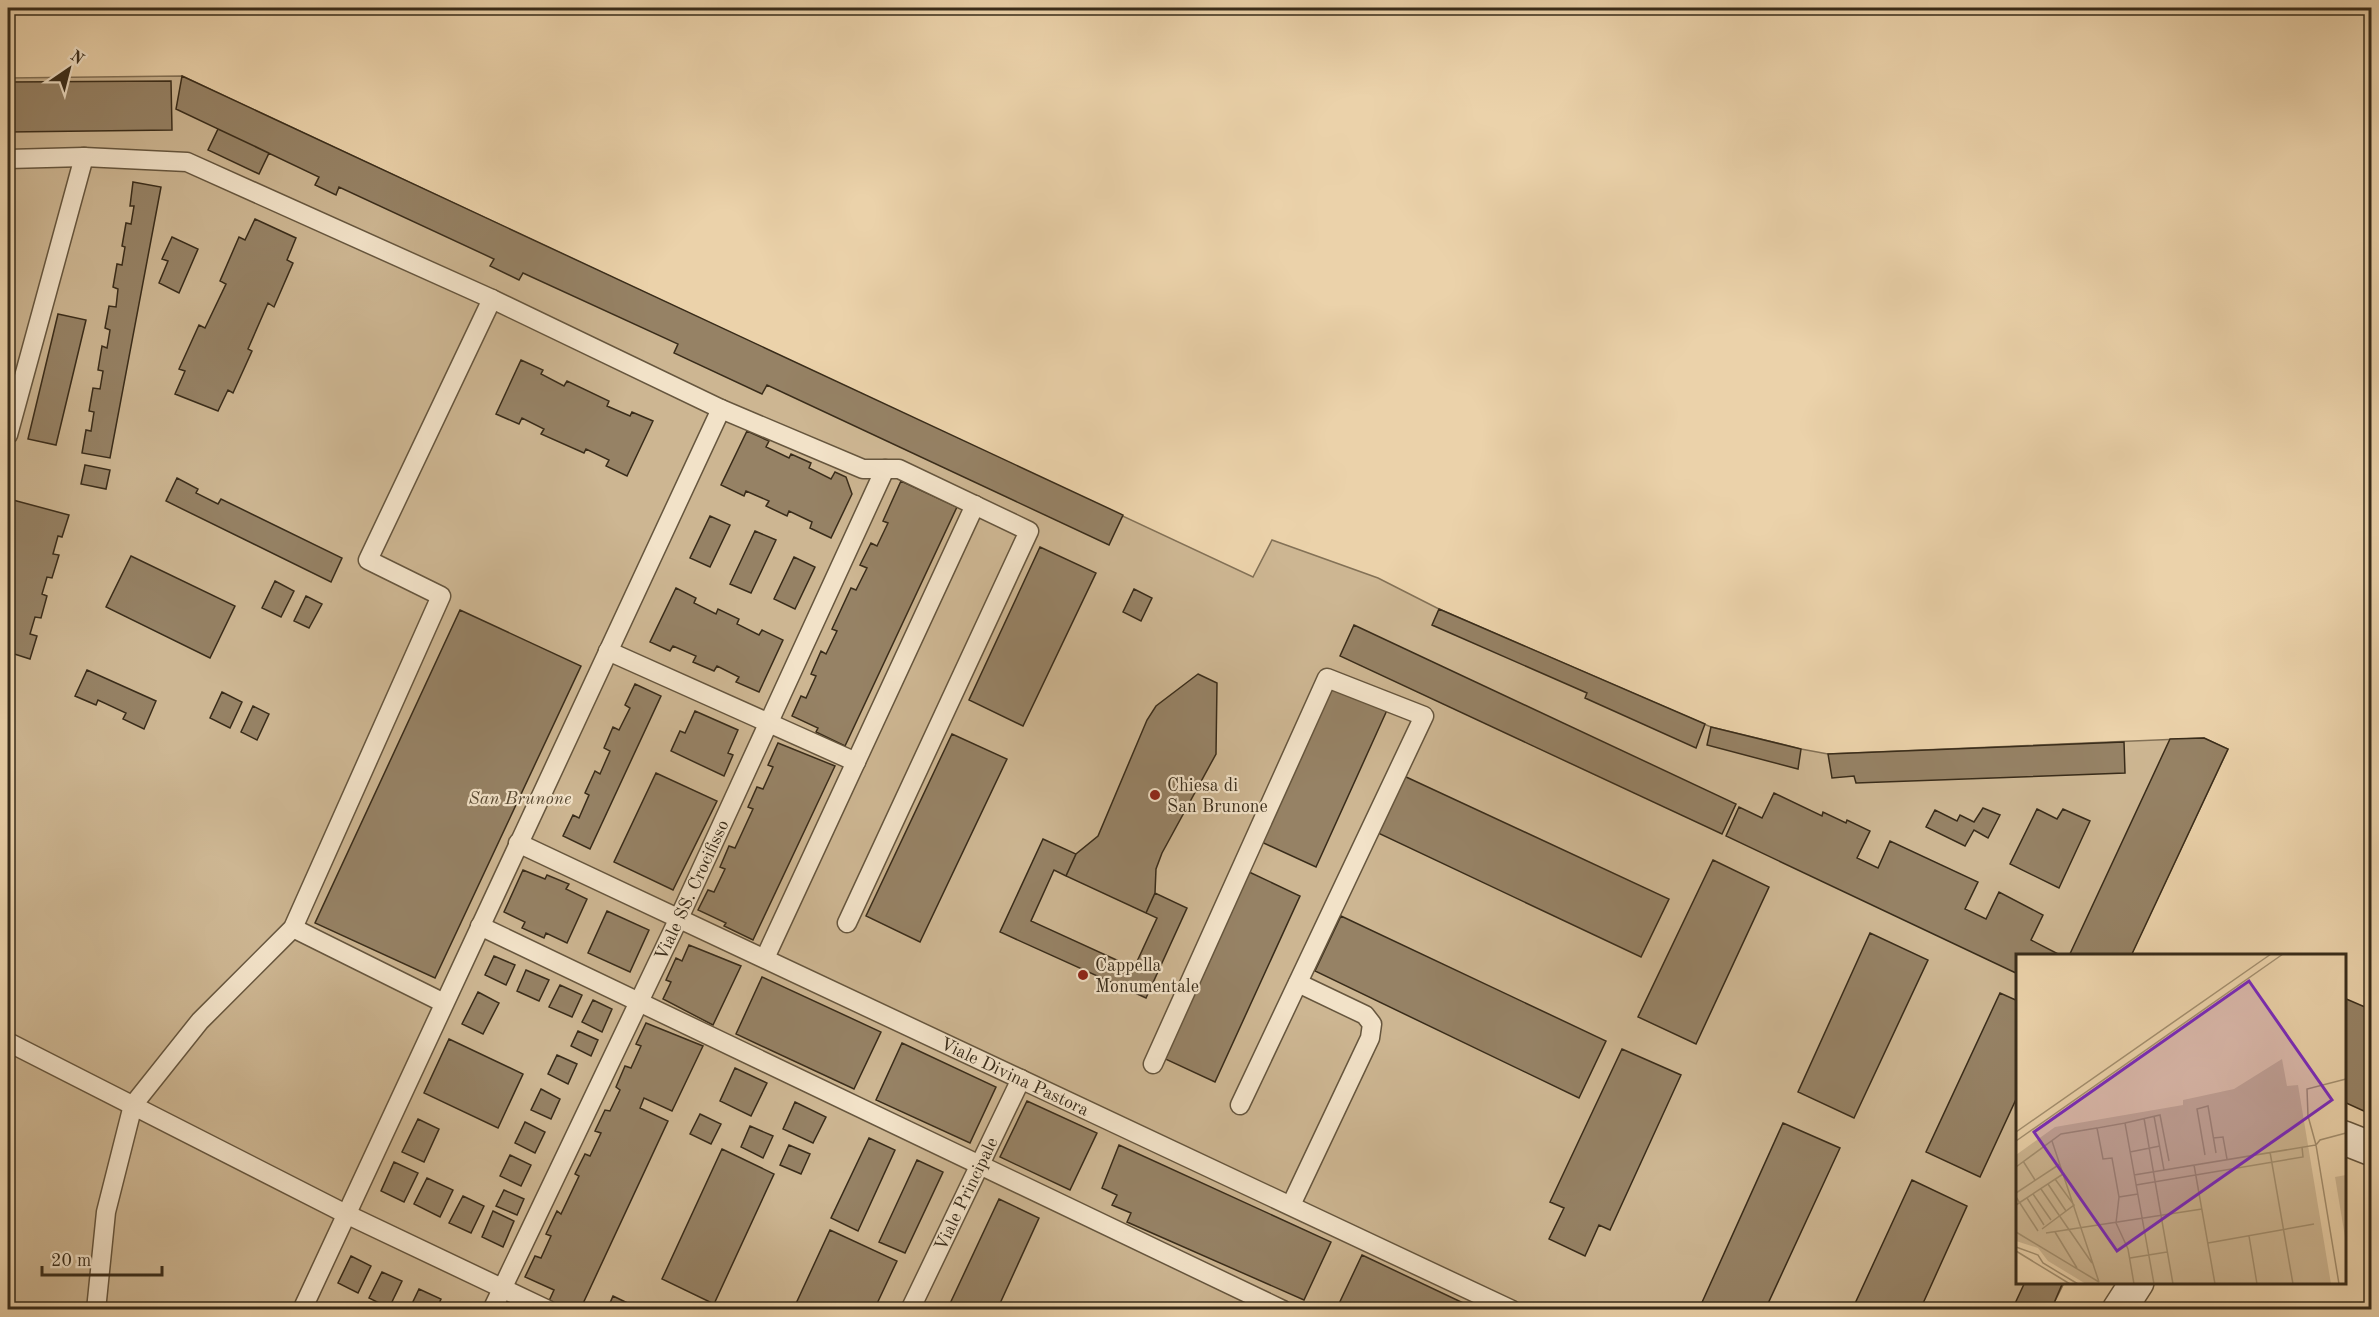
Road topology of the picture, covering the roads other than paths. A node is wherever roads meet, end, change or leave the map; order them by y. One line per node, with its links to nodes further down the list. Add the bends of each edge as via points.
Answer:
1 (84, 157): 2 (lane); 3 (lane, via 187,162); 4 (lane)
2 (8, 159)
3 (492, 299): 5 (lane); 16 (lane, via 368,560 441,596)
4 (16, 370): 6 (lane)
5 (721, 409): 7 (lane, via 863,469); 9 (lane)
6 (8, 435)
7 (885, 469): 8 (lane, via 899,469); 10 (lane, Viale SS. Crocifisso)
8 (975, 506): 11 (lane); 14 (lane, via 1029,531)
9 (608, 651): 10 (lane); 12 (lane)
10 (768, 722): 11 (lane); 13 (lane, Viale SS. Crocifisso)
11 (856, 762): 17 (lane)
12 (518, 843): 13 (lane, Viale Divina Pastora); 15 (lane)
13 (679, 918): 17 (lane, Viale Divina Pastora); 19 (lane, Viale SS. Crocifisso)
14 (847, 923)
15 (480, 926): 19 (lane); 20 (lane)
16 (293, 928): 20 (lane); 24 (lane, via 200,1021)
17 (765, 958): 23 (lane, Viale Divina Pastora)
18 (1298, 983): 22 (lane, via 1424,716 1327,678); 25 (lane); 29 (lane, via 1365,1015 1372,1024 1370,1038)
19 (638, 1001): 28 (lane); 32 (lane, Viale SS. Crocifisso)
20 (444, 1003): 30 (lane)
21 (8, 1042): 24 (lane)
22 (1153, 1064)
23 (1022, 1079): 28 (lane, Viale Principale); 29 (lane, Viale Divina Pastora)
24 (133, 1105): 30 (lane); 33 (lane, via 106,1212)
25 (1240, 1105)
26 (2346, 1139): 27 (street)
27 (2372, 1149)
28 (981, 1163): 37 (lane, Viale Principale); 38 (lane)
29 (1291, 1205): 39 (lane, Viale Divina Pastora)
30 (346, 1214): 32 (lane); 34 (lane)
31 (2136, 1284): 40 (street)
32 (502, 1288): 35 (lane, Viale SS. Crocifisso); 36 (lane)
33 (96, 1310)
34 (302, 1310)
35 (492, 1310)
36 (548, 1310)
37 (910, 1310)
38 (1283, 1310)
39 (1512, 1310)
40 (2119, 1310)

